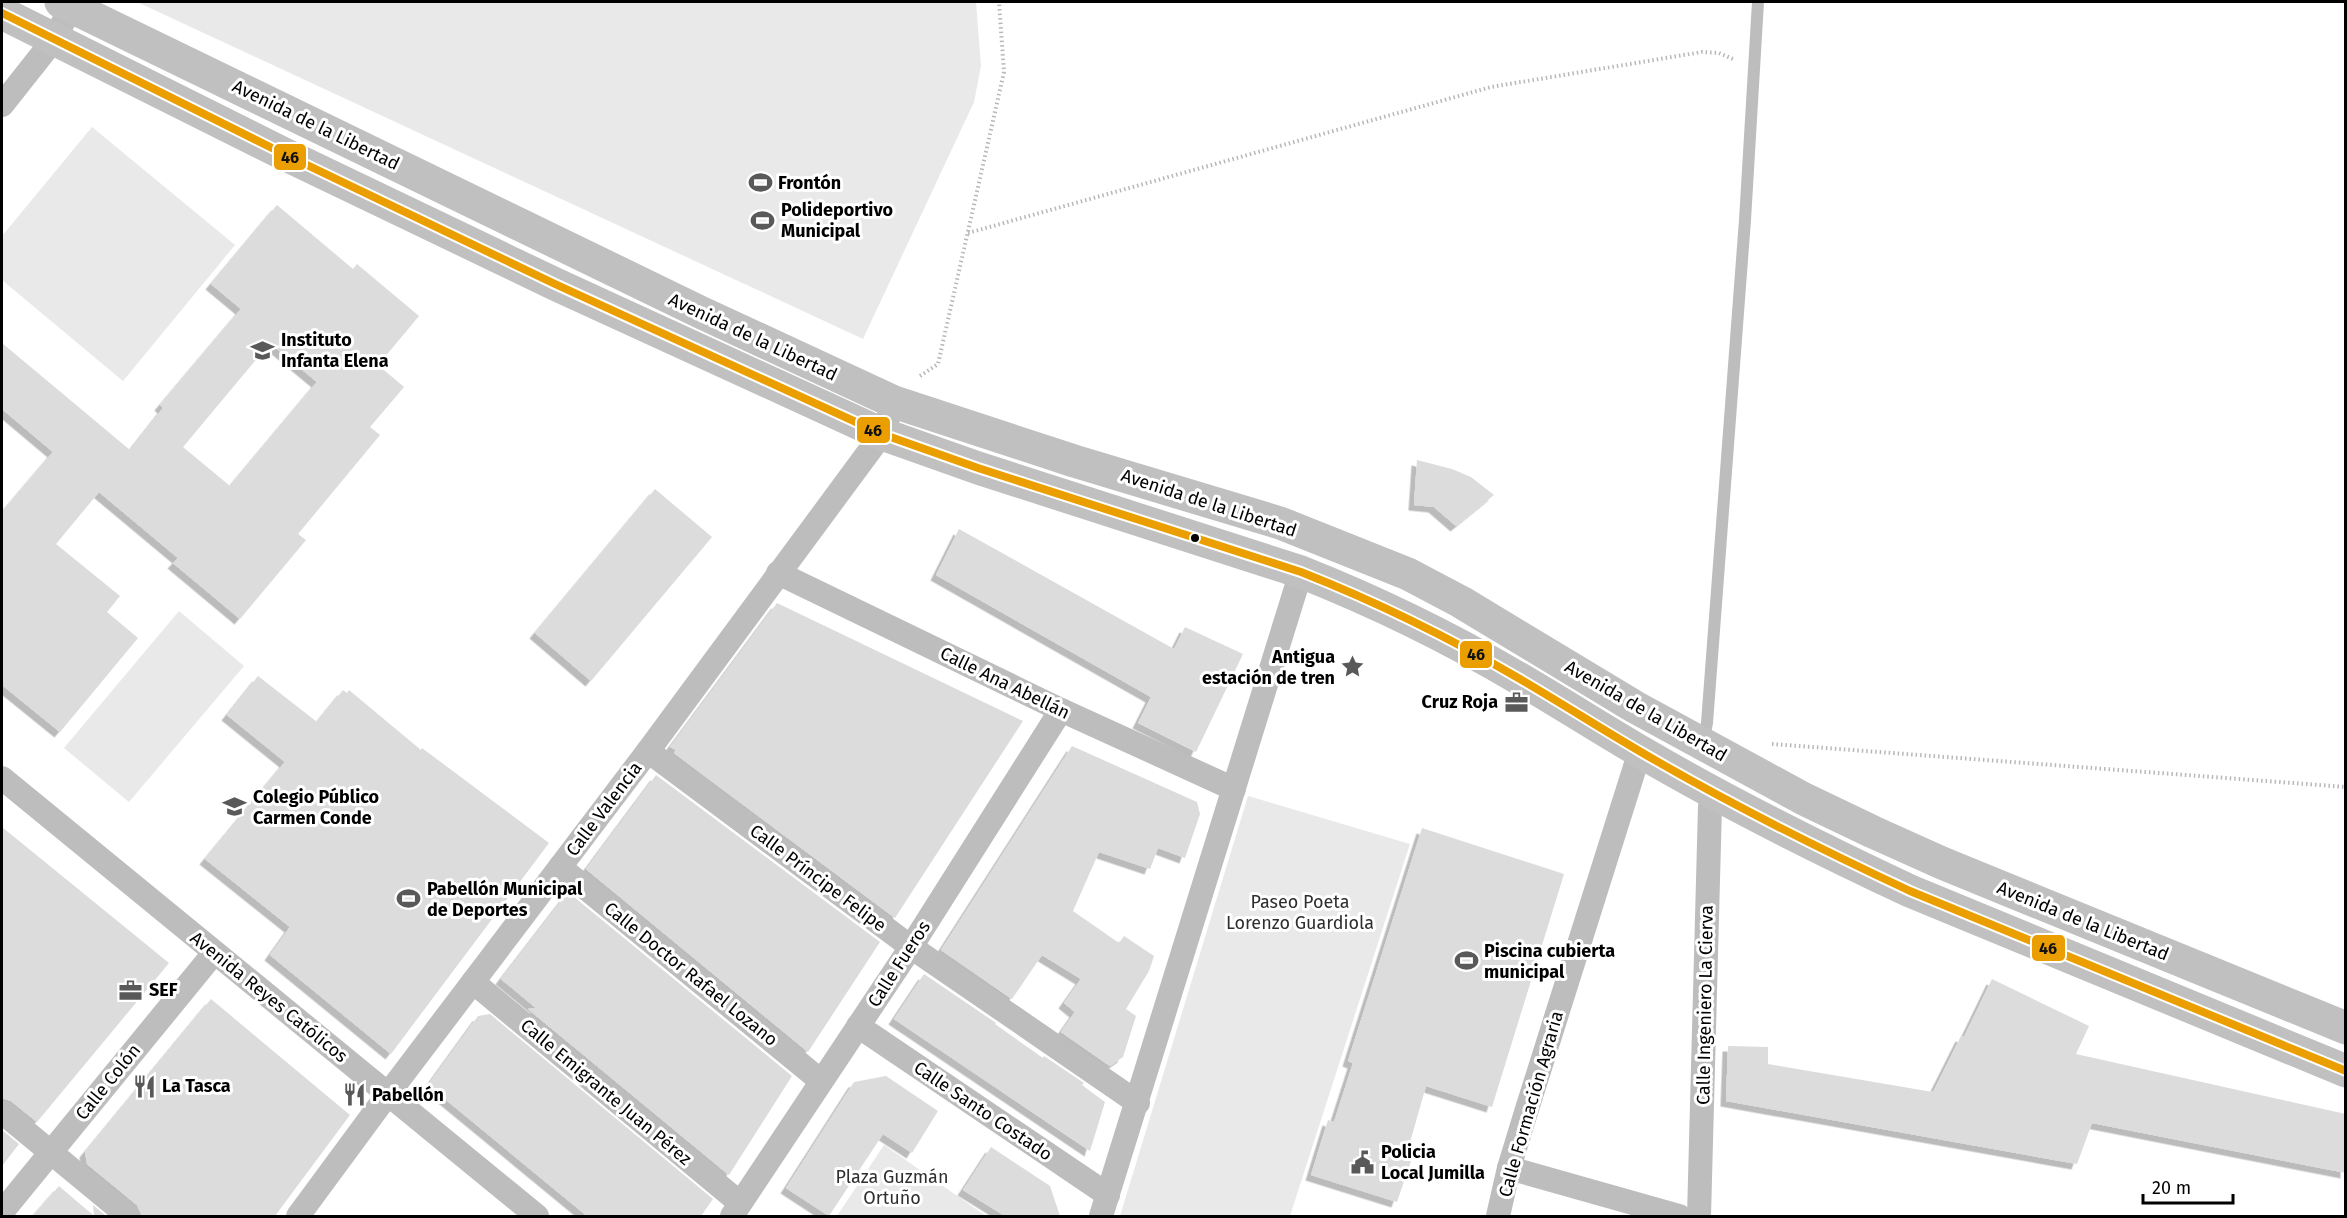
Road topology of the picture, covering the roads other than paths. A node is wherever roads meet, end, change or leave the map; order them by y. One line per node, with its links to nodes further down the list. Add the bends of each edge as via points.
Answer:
1 (1758, 2): 11 (lane, via 1745,220 1707,723)
2 (66, 4): 4 (street); 6 (main road, Avenida de la Libertad)
3 (2, 13): 4 (main road)
4 (55, 38): 5 (street); 7 (main road, via 534,274)
5 (2, 105)
6 (894, 402): 7 (street, Calle Valencia); 11 (main road, Avenida de la Libertad, via 1280,523 1408,574)
7 (882, 434): 8 (main road); 9 (street, Calle Valencia)
8 (1301, 572): 12 (main road, via 1444,637); 15 (street)
9 (778, 573): 10 (street, Calle Ana Abellán); 13 (street, Calle Valencia)
10 (1061, 710): 15 (street, Calle Ana Abellán); 18 (street, Calle Fueros)
11 (1702, 744): 22 (main road, Avenida de la Libertad, via 1804,799 1932,859)
12 (1640, 751): 16 (main road); 29 (street, Calle Formación Agraria)
13 (648, 752): 17 (street, Calle Valencia); 18 (street, Calle Príncipe Felipe)
14 (2, 778): 19 (street, Avenida Reyes Católicos)
15 (1234, 789): 26 (street)
16 (1717, 795): 23 (main road, via 1910,891); 38 (street, Calle Ingeniero La Cierva, via 1710,806)
17 (560, 867): 20 (street, Calle Valencia); 24 (street, Calle Doctor Rafael Lozano)
18 (911, 947): 21 (street, Calle Fueros); 26 (street, Calle Príncipe Felipe)
19 (214, 953): 25 (street, Avenida Reyes Católicos); 28 (street, Calle Colón)
20 (473, 982): 25 (street, Calle Valencia); 31 (street, Calle Emigrante Juan Pérez)
21 (858, 1026): 24 (street, Calle Fueros); 30 (street, Calle Santo Costado)
22 (2346, 1028)
23 (2346, 1071)
24 (821, 1081): 31 (street, Calle Fueros)
25 (388, 1094): 34 (street, Calle Valencia); 35 (street, Avenida Reyes Católicos)
26 (1138, 1103): 30 (street)
27 (2, 1112): 28 (street)
28 (50, 1153): 32 (street, Calle Colón); 33 (street)
29 (1509, 1168): 36 (street, Calle Formación Agraria); 37 (street)
30 (1105, 1206)
31 (736, 1210)
32 (2, 1212)
33 (128, 1216)
34 (298, 1216)
35 (537, 1216)
36 (1498, 1216)
37 (1679, 1216)
38 (1699, 1216)

